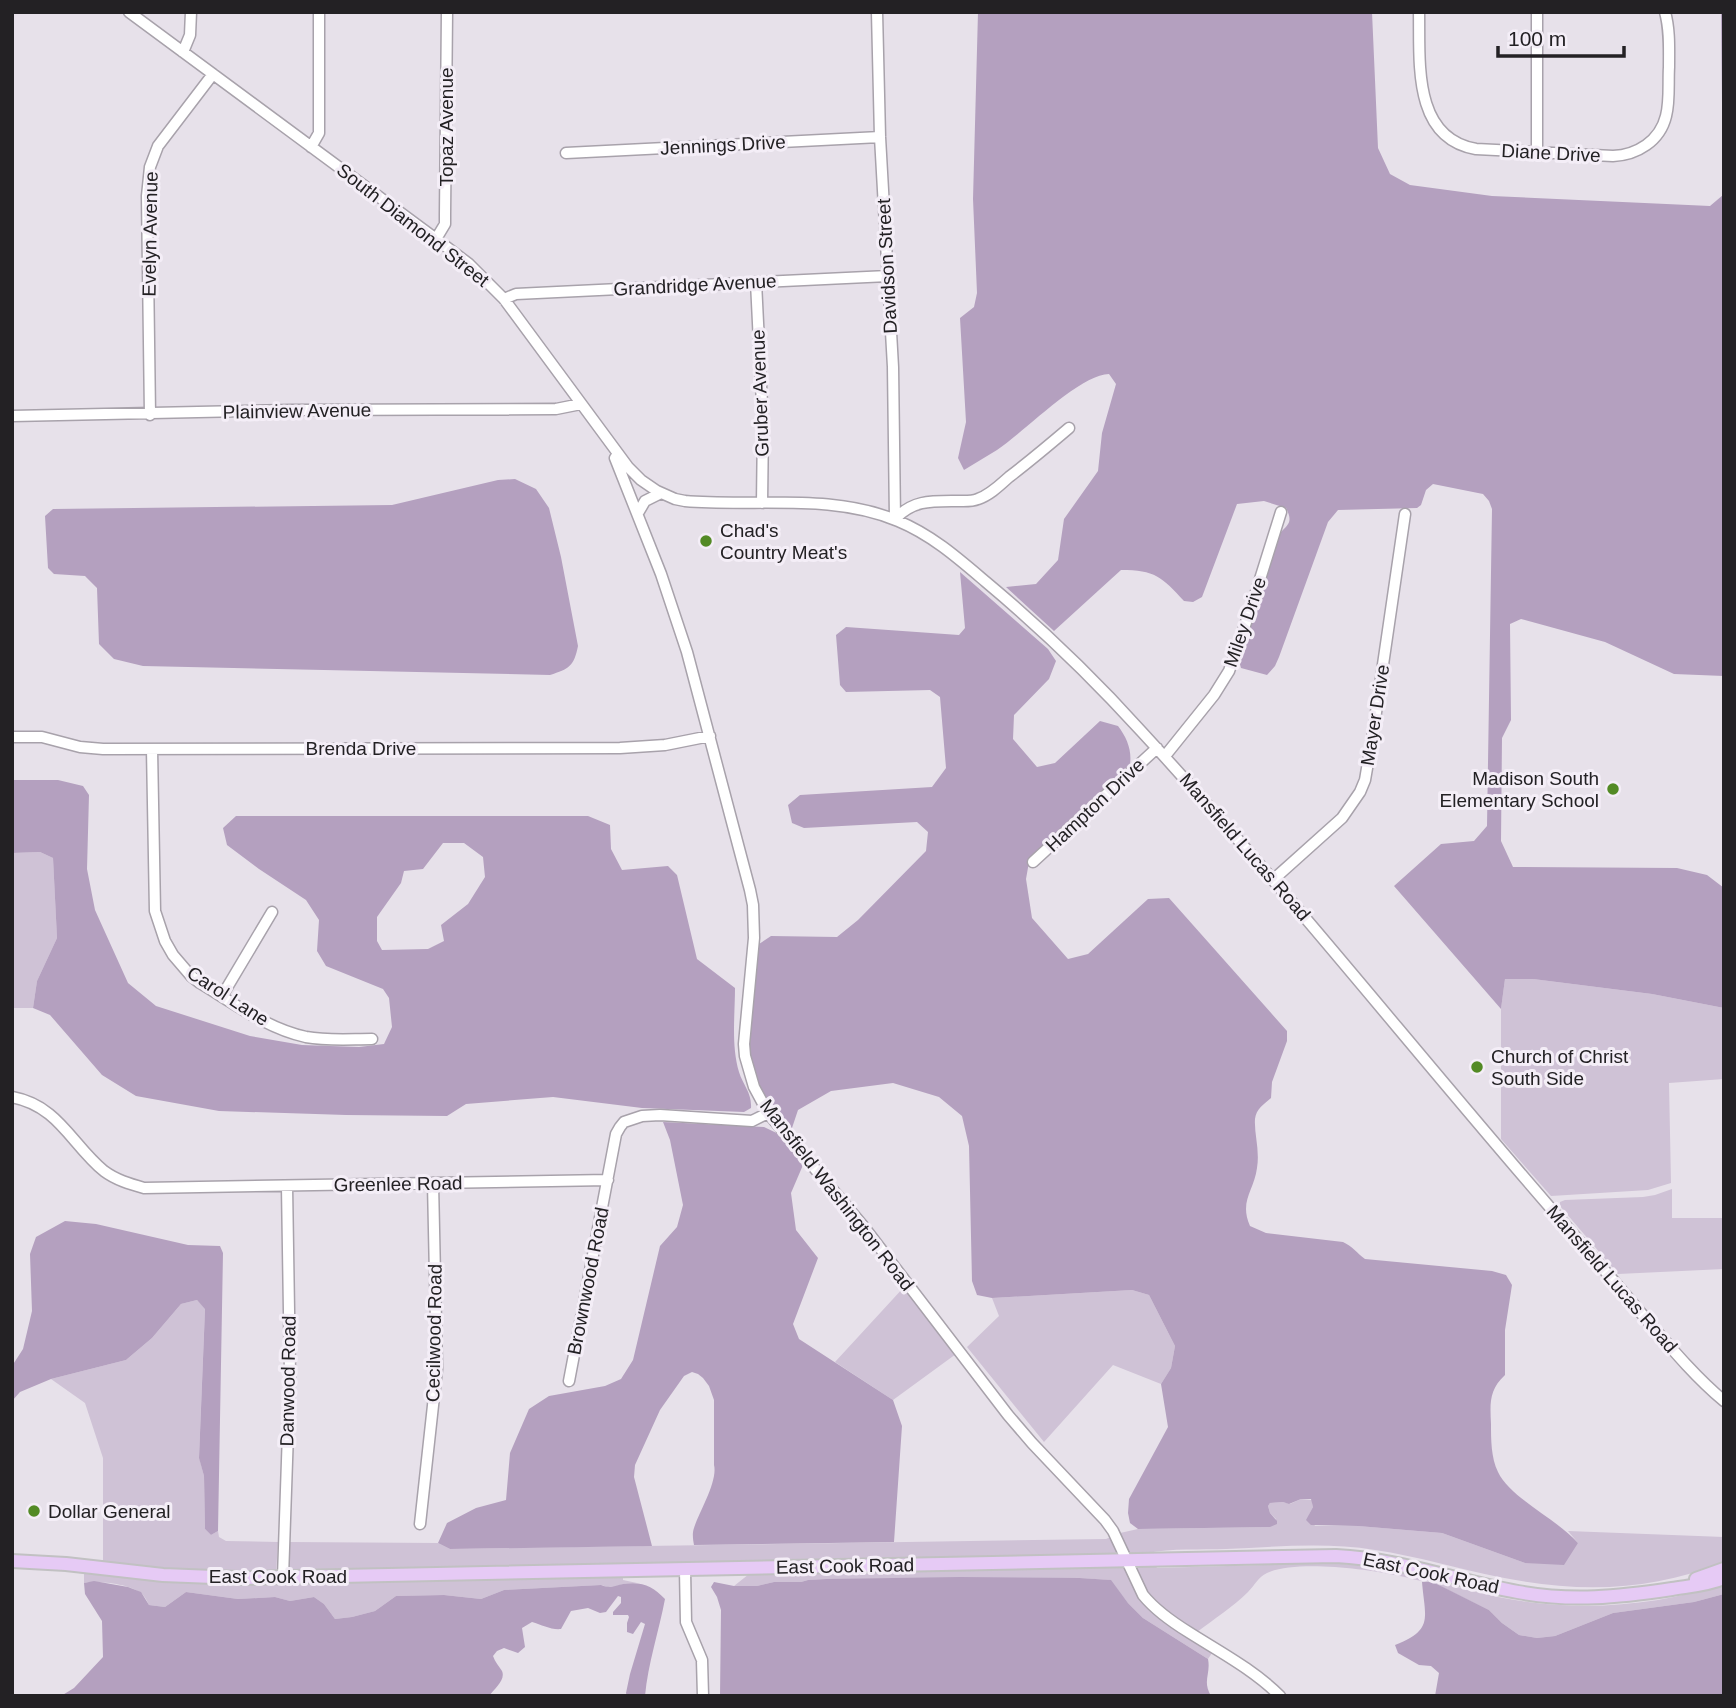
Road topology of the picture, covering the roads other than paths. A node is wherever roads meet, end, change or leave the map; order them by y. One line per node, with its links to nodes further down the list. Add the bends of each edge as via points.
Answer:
1 (129, 12): 9 (street, South Diamond Street)
2 (191, 12): 9 (street, via 190,36)
3 (319, 12): 12 (street, via 318,133)
4 (447, 12): 15 (street, Topaz Avenue, via 446,214)
5 (877, 12): 11 (street, Davidson Street)
6 (1419, 12): 13 (street, Diane Drive, via 1422,91 1436,124 1466,147)
7 (1665, 12): 13 (street, Diane Drive, via 1669,32 1667,111 1652,141 1621,155)
8 (1537, 13): 13 (street)
9 (183, 52): 10 (street, South Diamond Street)
10 (213, 74): 12 (street, South Diamond Street); 20 (street, Evelyn Avenue, via 158,146 149,167)
11 (880, 137): 14 (street, Jennings Drive); 16 (street, Davidson Street)
12 (311, 147): 15 (street, South Diamond Street)
13 (1538, 152)
14 (566, 153)
15 (436, 239): 18 (street, South Diamond Street)
16 (888, 276): 17 (street, Grandridge Avenue); 30 (street, Davidson Street)
17 (756, 282): 18 (street, Grandridge Avenue, via 516,294); 26 (street, Gruber Avenue)
18 (504, 299): 19 (street, South Diamond Street)
19 (581, 404): 20 (street, Plainview Avenue, via 556,409); 23 (street, South Diamond Street)
20 (150, 415): 21 (street, Plainview Avenue)
21 (12, 416)
22 (1069, 428): 30 (street, via 979,499 917,504)
23 (610, 445): 24 (street, South Diamond Street); 28 (street, Mansfield Washington Road)
24 (649, 486): 25 (street, Mansfield Lucas Road)
25 (661, 493): 26 (street, Mansfield Lucas Road, via 697,502); 28 (street, via 645,501)
26 (762, 503): 30 (street, Mansfield Lucas Road, via 833,506)
27 (1281, 512): 35 (street, Miley Drive, via 1229,671)
28 (638, 513): 31 (street, Mansfield Washington Road, via 676,616)
29 (1405, 514): 37 (street, Mayer Drive, via 1365,780 1342,818)
30 (895, 519): 33 (street, Mansfield Lucas Road, via 945,548 1001,594 1084,670)
31 (710, 736): 34 (street, Brenda Drive, via 620,748); 42 (street, Mansfield Washington Road, via 751,897 754,938 745,1056)
32 (12, 737): 34 (street, Brenda Drive, via 42,737 80,747)
33 (1157, 748): 35 (street, Mansfield Lucas Road); 36 (street, Hampton Drive)
34 (152, 749): 39 (street, Carol Lane, via 154,896 159,927 181,966)
35 (1165, 756): 37 (street, Mansfield Lucas Road)
36 (1033, 862)
37 (1274, 879): 47 (street, Mansfield Lucas Road, via 1493,1143 1677,1354)
38 (272, 912): 39 (street)
39 (222, 996): 40 (street, Carol Lane, via 289,1032 322,1039)
40 (372, 1039)
41 (12, 1097): 45 (street, Greenlee Road, via 52,1115 105,1172 130,1184 161,1189)
42 (768, 1113): 43 (street, via 752,1121 660,1115 631,1119 616,1135); 49 (street, Mansfield Washington Road, via 864,1227 1008,1415 1105,1520)
43 (608, 1180): 44 (street, Greenlee Road); 46 (street, Brownwood Road)
44 (433, 1183): 45 (street, Greenlee Road); 48 (street, Cecilwood Road, via 437,1369)
45 (287, 1186): 53 (street, Danwood Road, via 290,1374)
46 (569, 1381)
47 (1724, 1401)
48 (419, 1524)
49 (1126, 1560): 52 (main road, East Cook Road); 55 (main road, East Cook Road, via 1336,1556 1386,1561 1547,1596 1602,1598); 57 (street, Mansfield Washington Road, via 1143,1595 1158,1611)
50 (12, 1561): 53 (main road, East Cook Road, via 191,1577)
51 (1724, 1569): 55 (main road, East Cook Road)
52 (685, 1570): 53 (main road, East Cook Road); 56 (street, via 686,1622 702,1660)
53 (283, 1577)
54 (1724, 1578): 55 (main road, East Cook Road)
55 (1673, 1588)
56 (703, 1696)
57 (1280, 1696)

